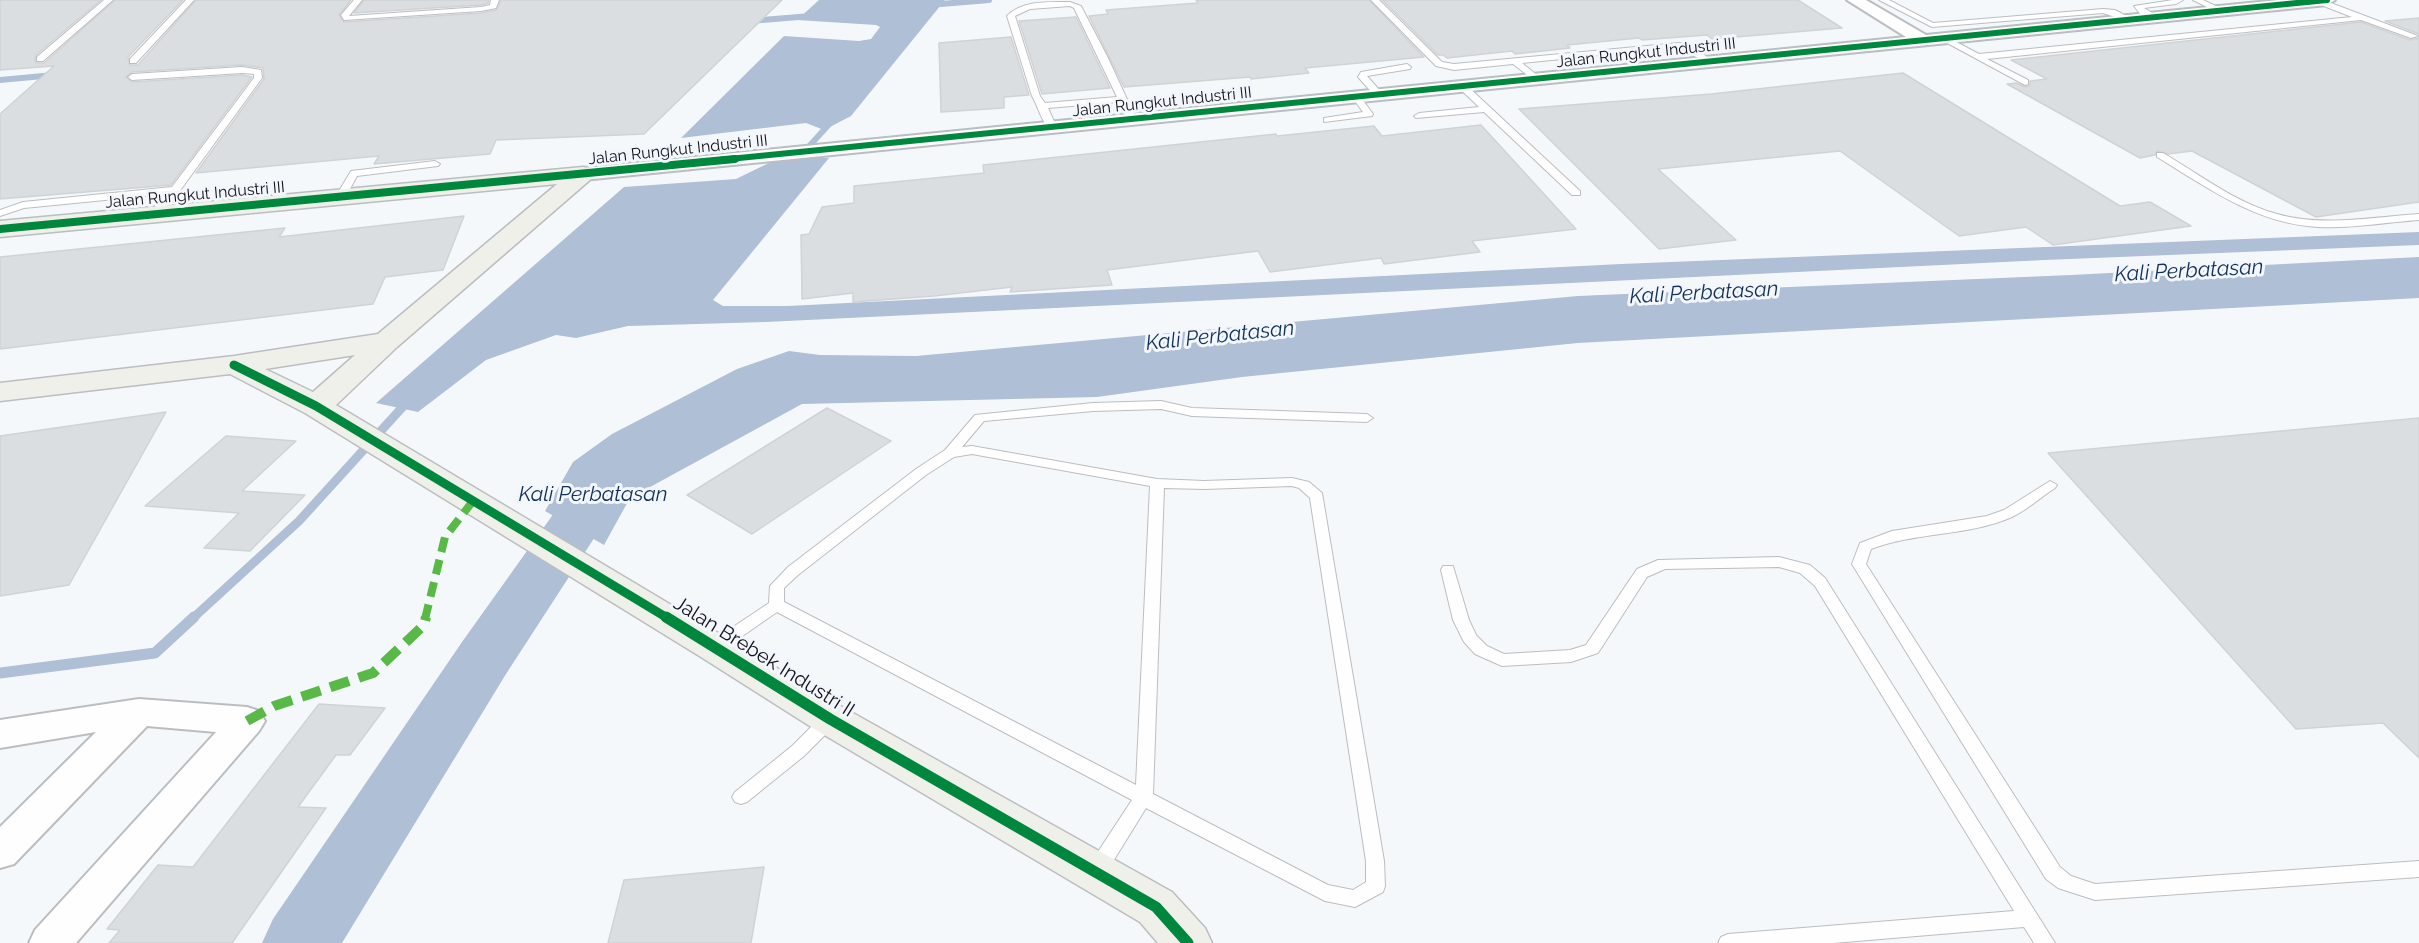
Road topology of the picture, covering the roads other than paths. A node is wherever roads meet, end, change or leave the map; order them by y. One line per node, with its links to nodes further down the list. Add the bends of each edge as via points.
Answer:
1 (109, 0): 20 (lane)
2 (190, 0): 21 (lane)
3 (357, 0): 4 (lane, via 345,15 347,18 481,9 493,6)
4 (495, 0)
5 (1375, 0): 22 (lane, via 1439,64 1454,67)
6 (1855, 0): 18 (street)
7 (1883, 0): 15 (lane, via 1932,26 2103,11)
8 (2179, 0): 13 (lane, via 2138,6)
9 (2197, 0): 12 (lane)
10 (2326, 0): 11 (street, Jalan Rungkut Industri III)
11 (2319, 1): 12 (street, Jalan Rungkut Industri III); 14 (lane)
12 (2222, 11): 13 (street, Jalan Rungkut Industri III)
13 (2154, 18): 15 (street, Jalan Rungkut Industri III)
14 (2362, 18): 16 (lane); 19 (lane)
15 (2130, 20): 17 (street, Jalan Rungkut Industri III)
16 (2414, 36)
17 (1942, 38): 18 (street, Jalan Rungkut Industri III); 19 (lane)
18 (1923, 40): 23 (street, Jalan Rungkut Industri III)
19 (1978, 57): 27 (lane)
20 (40, 59)
21 (133, 61)
22 (1515, 61): 23 (lane, via 1679,45); 26 (lane)
23 (1711, 62): 26 (street, Jalan Rungkut Industri III)
24 (1407, 67): 29 (lane, via 1364,74 1362,77)
25 (132, 77): 41 (lane, via 258,72 258,78)
26 (1535, 78): 28 (street, Jalan Rungkut Industri III)
27 (2025, 82)
28 (1462, 86): 29 (street, Jalan Rungkut Industri III); 33 (lane)
29 (1379, 94): 30 (street, Jalan Rungkut Industri III)
30 (1356, 97): 35 (lane, via 1369,114); 36 (street, Jalan Rungkut Industri III)
31 (1123, 99): 32 (lane); 32 (lane, via 1077,6 1024,8 1011,16 1036,96); 36 (lane)
32 (1043, 106): 37 (lane)
33 (1486, 109): 34 (lane); 42 (lane)
34 (1419, 116)
35 (1327, 120)
36 (1132, 121): 37 (street, Jalan Rungkut Industri III)
37 (1052, 128): 40 (street, Jalan Rungkut Industri III)
38 (2160, 155): 46 (lane, via 2246,206 2275,217 2319,224)
39 (435, 164): 43 (lane, via 354,173)
40 (583, 174): 43 (street, Jalan Rungkut Industri III); 48 (street)
41 (175, 190): 44 (lane, via 23,205); 45 (lane)
42 (1576, 193)
43 (341, 196): 45 (street, Jalan Rungkut Industri III)
44 (0, 213)
45 (155, 213): 47 (street, Jalan Rungkut Industri III)
46 (2419, 216)
47 (0, 229)
48 (387, 341): 49 (street); 51 (street)
49 (234, 365): 50 (street); 51 (street, Jalan Brebek Industri II)
50 (0, 392)
51 (316, 406): 58 (street, Jalan Brebek Industri II)
52 (1367, 418): 53 (lane, via 1192,412 1161,405 1043,411 980,418)
53 (950, 453): 54 (lane, via 972,450); 57 (lane, via 793,571 777,586)
54 (1157, 483): 62 (lane); 62 (lane, via 1292,482 1304,485 1317,496 1376,886 1355,899 1325,893)
55 (2050, 485): 65 (lane, via 2009,513 1989,520 1892,536 1865,546 1859,564 2053,873 2095,892)
56 (1448, 570): 67 (lane, via 1461,620 1470,638 1481,650 1502,660 1571,656 1592,649 1642,573 1663,564 1779,562 1805,568 1820,582)
57 (776, 605): 58 (lane); 62 (lane)
58 (715, 647): 60 (street, Jalan Brebek Industri II)
59 (139, 712): 61 (street); 64 (street); 68 (street, via 247,721)
60 (830, 720): 63 (lane); 66 (street, Jalan Brebek Industri II)
61 (0, 734)
62 (1144, 796): 66 (lane)
63 (741, 797)
64 (0, 852)
65 (2419, 869)
66 (1095, 873): 69 (street, Jalan Brebek Industri II, via 1156,907)
67 (2029, 918): 70 (lane); 71 (lane)
68 (50, 943)
69 (1188, 943)
70 (1728, 943)
71 (2045, 943)

